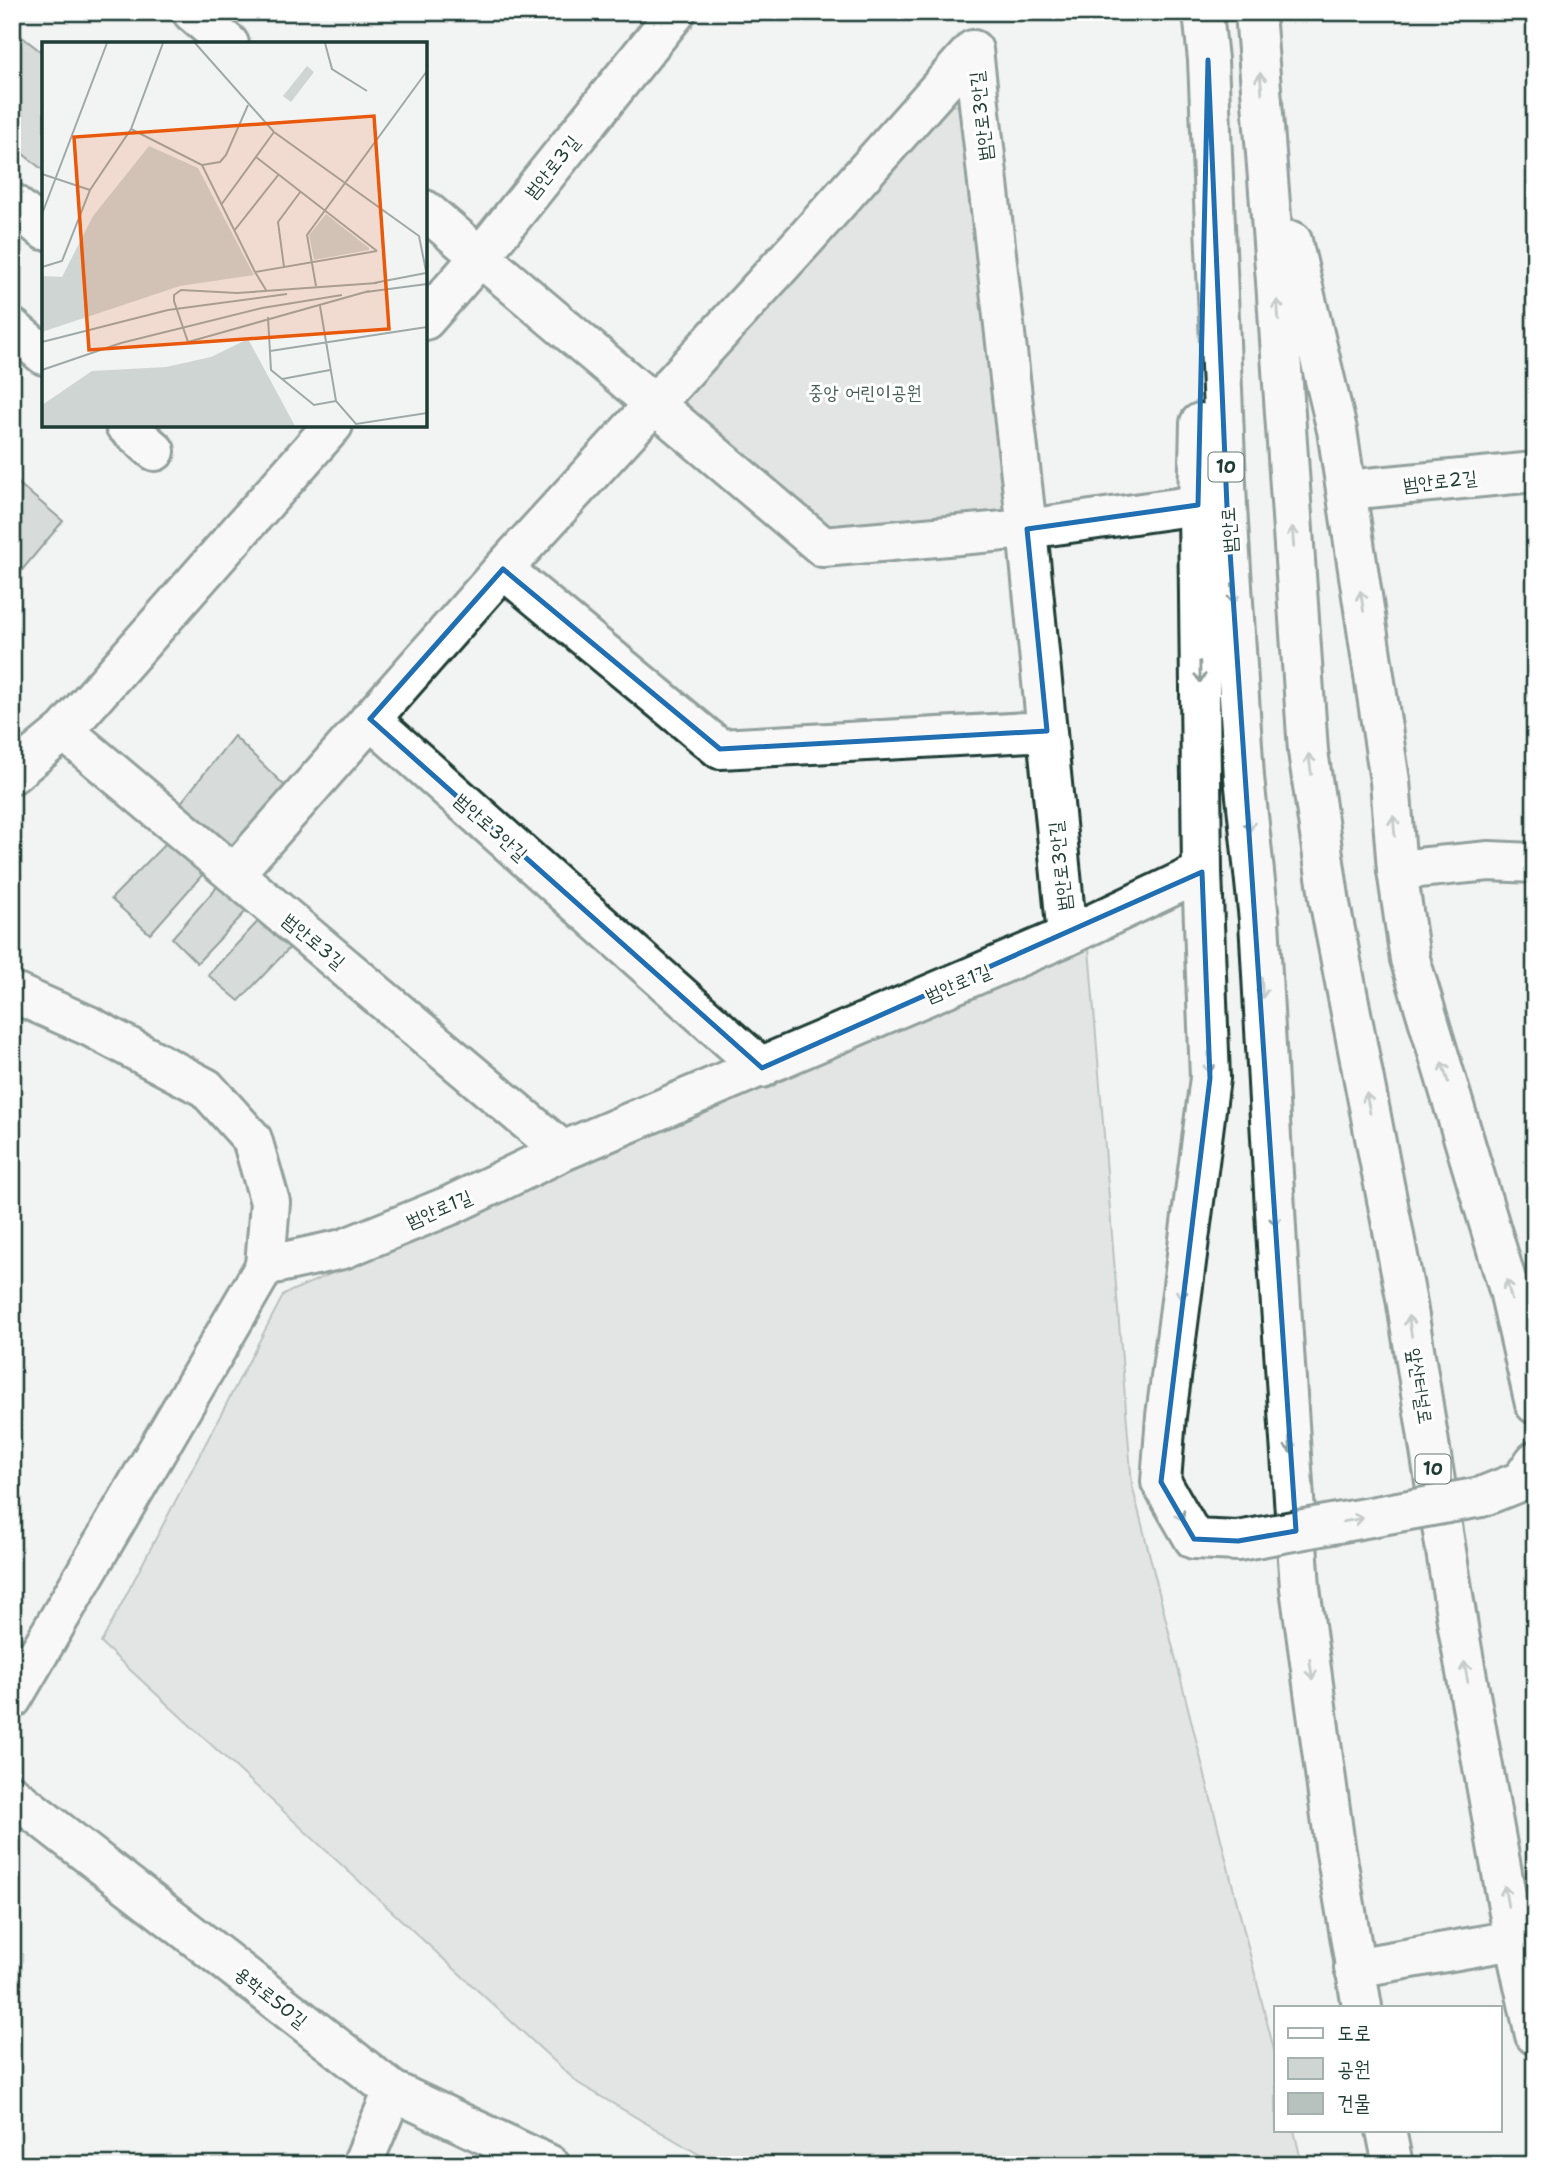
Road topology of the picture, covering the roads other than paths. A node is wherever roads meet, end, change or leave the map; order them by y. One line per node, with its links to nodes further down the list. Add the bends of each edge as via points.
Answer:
1 (192, 12): 5 (main road)
2 (676, 12): 11 (main road, 범안로3길)
3 (1203, 12): 6 (main road, 범안로 / 10)
4 (1255, 12): 7 (main road, 10, one-way to 4)
5 (227, 42)
6 (1208, 60): 21 (main road); 42 (main road, 범안로 / 10, one-way to 42, via 1228,521 1244,777 1259,920 1300,1588)
7 (1265, 125): 20 (main road, via 1337,430); 41 (main road, 앞산터널로 / 10, one-way to 7, via 1406,1298 1330,904 1308,751)
8 (12, 203): 10 (main road)
9 (427, 212): 11 (main road)
10 (42, 228)
11 (480, 257): 12 (main road, 범안로3길); 15 (main road)
12 (427, 318)
13 (12, 328): 14 (main road)
14 (42, 353)
15 (654, 404): 22 (main road, via 823,547); 22 (main road, 범안로3안길, via 974,50); 23 (main road, 범안로3안길)
16 (127, 427): 18 (main road)
17 (331, 427): 25 (main road)
18 (155, 451)
19 (1535, 472): 20 (main road, 범안로2길)
20 (1346, 491): 29 (main road, one-way to 20, via 1390,781)
21 (1198, 505): 22 (main road); 30 (main road, one-way to 30)
22 (1027, 529): 26 (main road, 범안로3안길)
23 (503, 569): 24 (main road, 범안로3안길); 26 (main road, via 720,749)
24 (370, 719): 31 (main road); 34 (main road, 범안로3안길)
25 (64, 731): 27 (main road); 31 (main road, 범안로3길)
26 (1047, 731): 32 (main road, 범안로3안길)
27 (12, 775)
28 (1535, 863): 29 (main road, via 1489,861)
29 (1397, 870): 37 (main road, one-way to 29, via 1509,1290 1410,959)
30 (1202, 872): 32 (main road, 범안로3안길); 38 (main road, one-way to 38, bridge, via 1210,1078 1161,1482 1194,1539 1238,1541 1481,1497 1521,1480)
31 (234, 874): 35 (main road, 범안로3길)
32 (1067, 936): 34 (main road, 범안로1길)
33 (12, 992): 36 (main road, via 89,1026 206,1088 253,1139 270,1202)
34 (762, 1068): 35 (main road, 범안로1길)
35 (563, 1151): 36 (main road, 범안로1길, via 451,1205 343,1249)
36 (265, 1266): 39 (main road)
37 (1535, 1404)
38 (1535, 1461)
39 (12, 1699)
40 (12, 1795): 45 (main road, 용학로50길)
41 (1514, 1940): 42 (main road); 44 (main road, 앞산터널로 / 10)
42 (1354, 1968): 43 (main road, 10)
43 (1362, 2006)
44 (1535, 2035)
45 (393, 2091): 47 (main road); 48 (main road, 용학로50길)
46 (1386, 2132): 49 (main road)
47 (362, 2165)
48 (550, 2165)
49 (1393, 2165)

